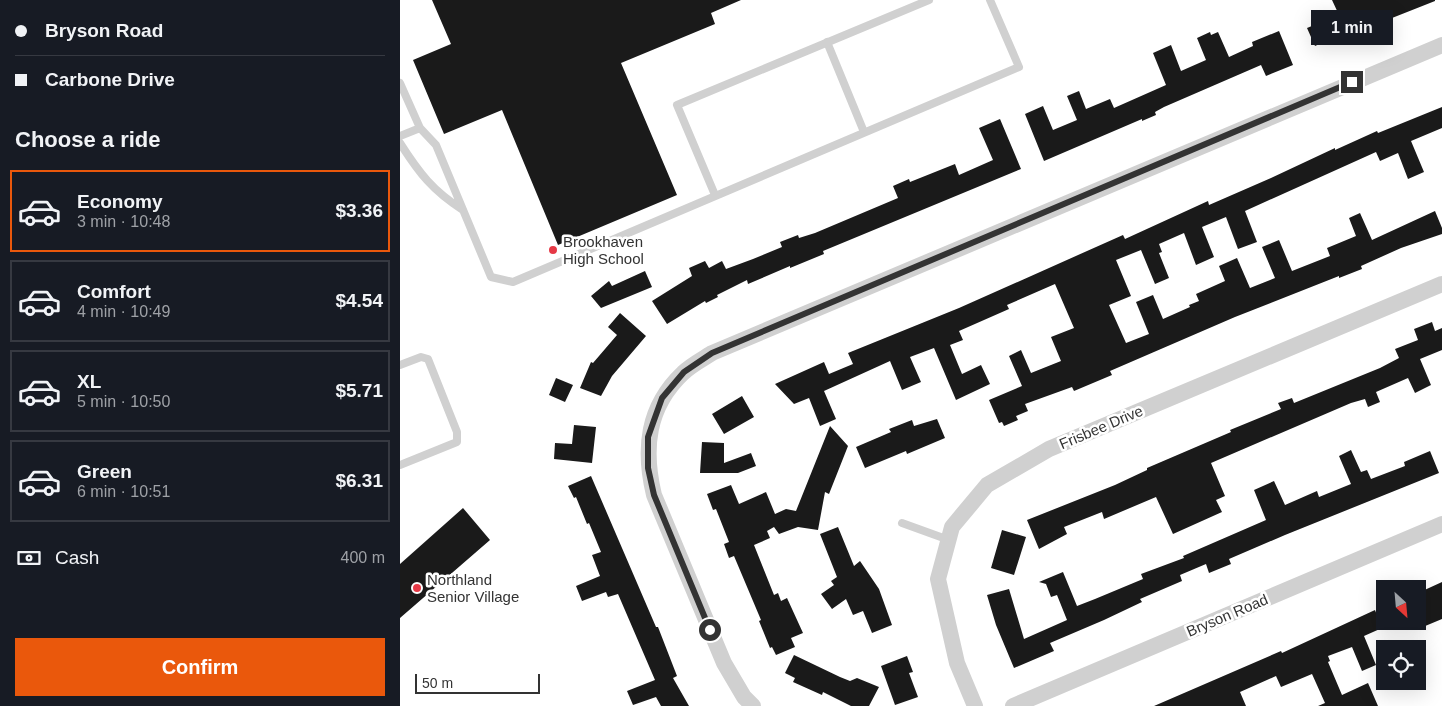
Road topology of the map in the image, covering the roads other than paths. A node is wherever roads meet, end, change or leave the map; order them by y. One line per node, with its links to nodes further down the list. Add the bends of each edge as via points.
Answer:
1 (929, 0): 3 (lane)
2 (990, 0): 7 (lane, via 1020,67)
3 (827, 42): 7 (lane); 10 (lane, via 677,105)
4 (1442, 45): 18 (street, via 712,353 684,372 662,398 648,437 648,468 654,495 724,663)
5 (400, 83): 6 (lane)
6 (420, 128): 8 (lane); 11 (lane, via 436,145)
7 (864, 132): 10 (lane)
8 (400, 136)
9 (400, 143): 11 (lane, via 423,178 442,197)
10 (715, 195): 11 (lane, via 512,282 491,277)
11 (463, 210)
12 (1442, 284): 17 (street, Frisbee Drive, via 1049,449 987,484 952,526)
13 (400, 366): 14 (lane, via 420,357 428,360 457,432 457,442)
14 (400, 465)
15 (902, 523): 17 (lane)
16 (1442, 524): 20 (street, Bryson Road)
17 (949, 540): 19 (street, Frisbee Drive, via 938,579 958,663)
18 (753, 706)
19 (975, 706)
20 (1013, 706)

